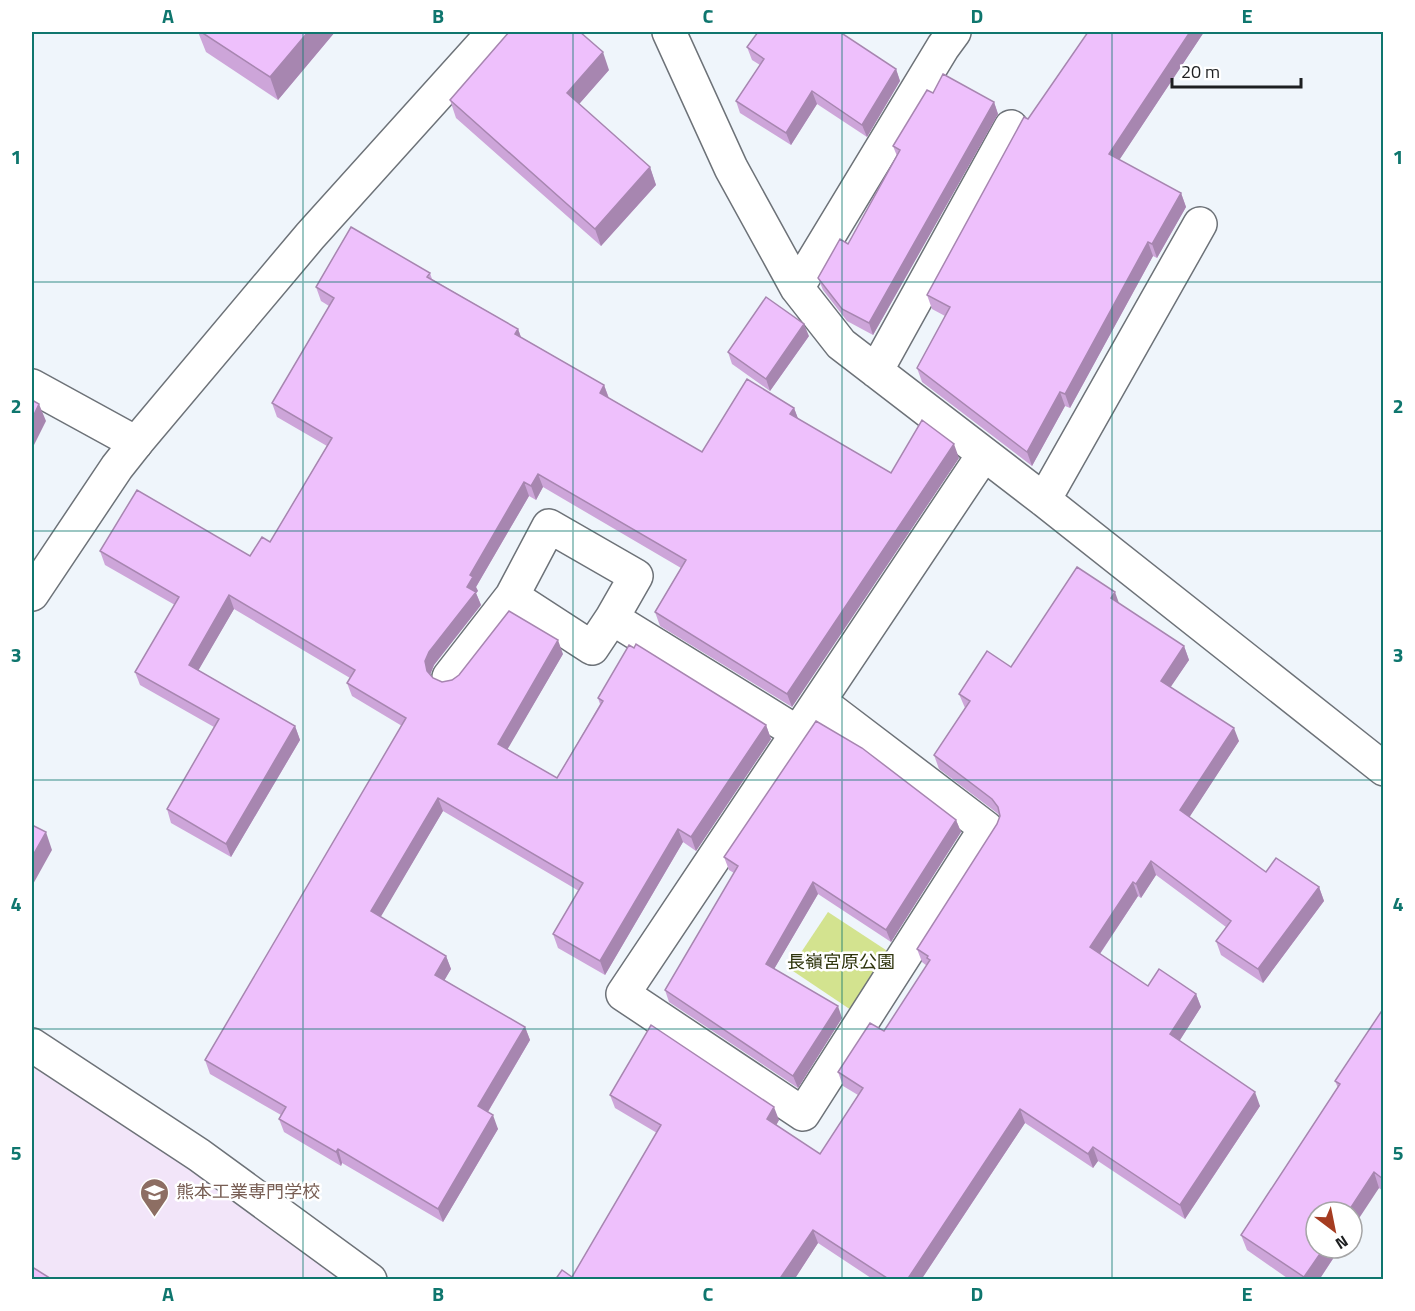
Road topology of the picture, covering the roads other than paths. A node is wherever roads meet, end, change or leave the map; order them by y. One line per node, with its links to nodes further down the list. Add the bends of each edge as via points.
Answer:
1 (494, 32): 9 (street, via 310,236)
2 (669, 32): 6 (street, via 731,168)
3 (954, 32): 6 (street)
4 (1011, 127): 7 (street)
5 (1200, 224): 11 (street)
6 (797, 288): 7 (street, via 841,344)
7 (876, 371): 10 (street)
8 (32, 386): 9 (street)
9 (136, 444): 12 (street)
10 (984, 454): 11 (street); 16 (street)
11 (1044, 500): 18 (street)
12 (32, 594)
13 (512, 596): 14 (street, via 592,648); 14 (street, via 549,526 636,576); 15 (street)
14 (612, 618): 17 (street)
15 (449, 677)
16 (819, 701): 17 (street); 17 (street, via 986,828 803,1114 623,994)
17 (798, 733)
18 (1383, 769)
19 (32, 1045): 20 (street, via 199,1155)
20 (370, 1280)

